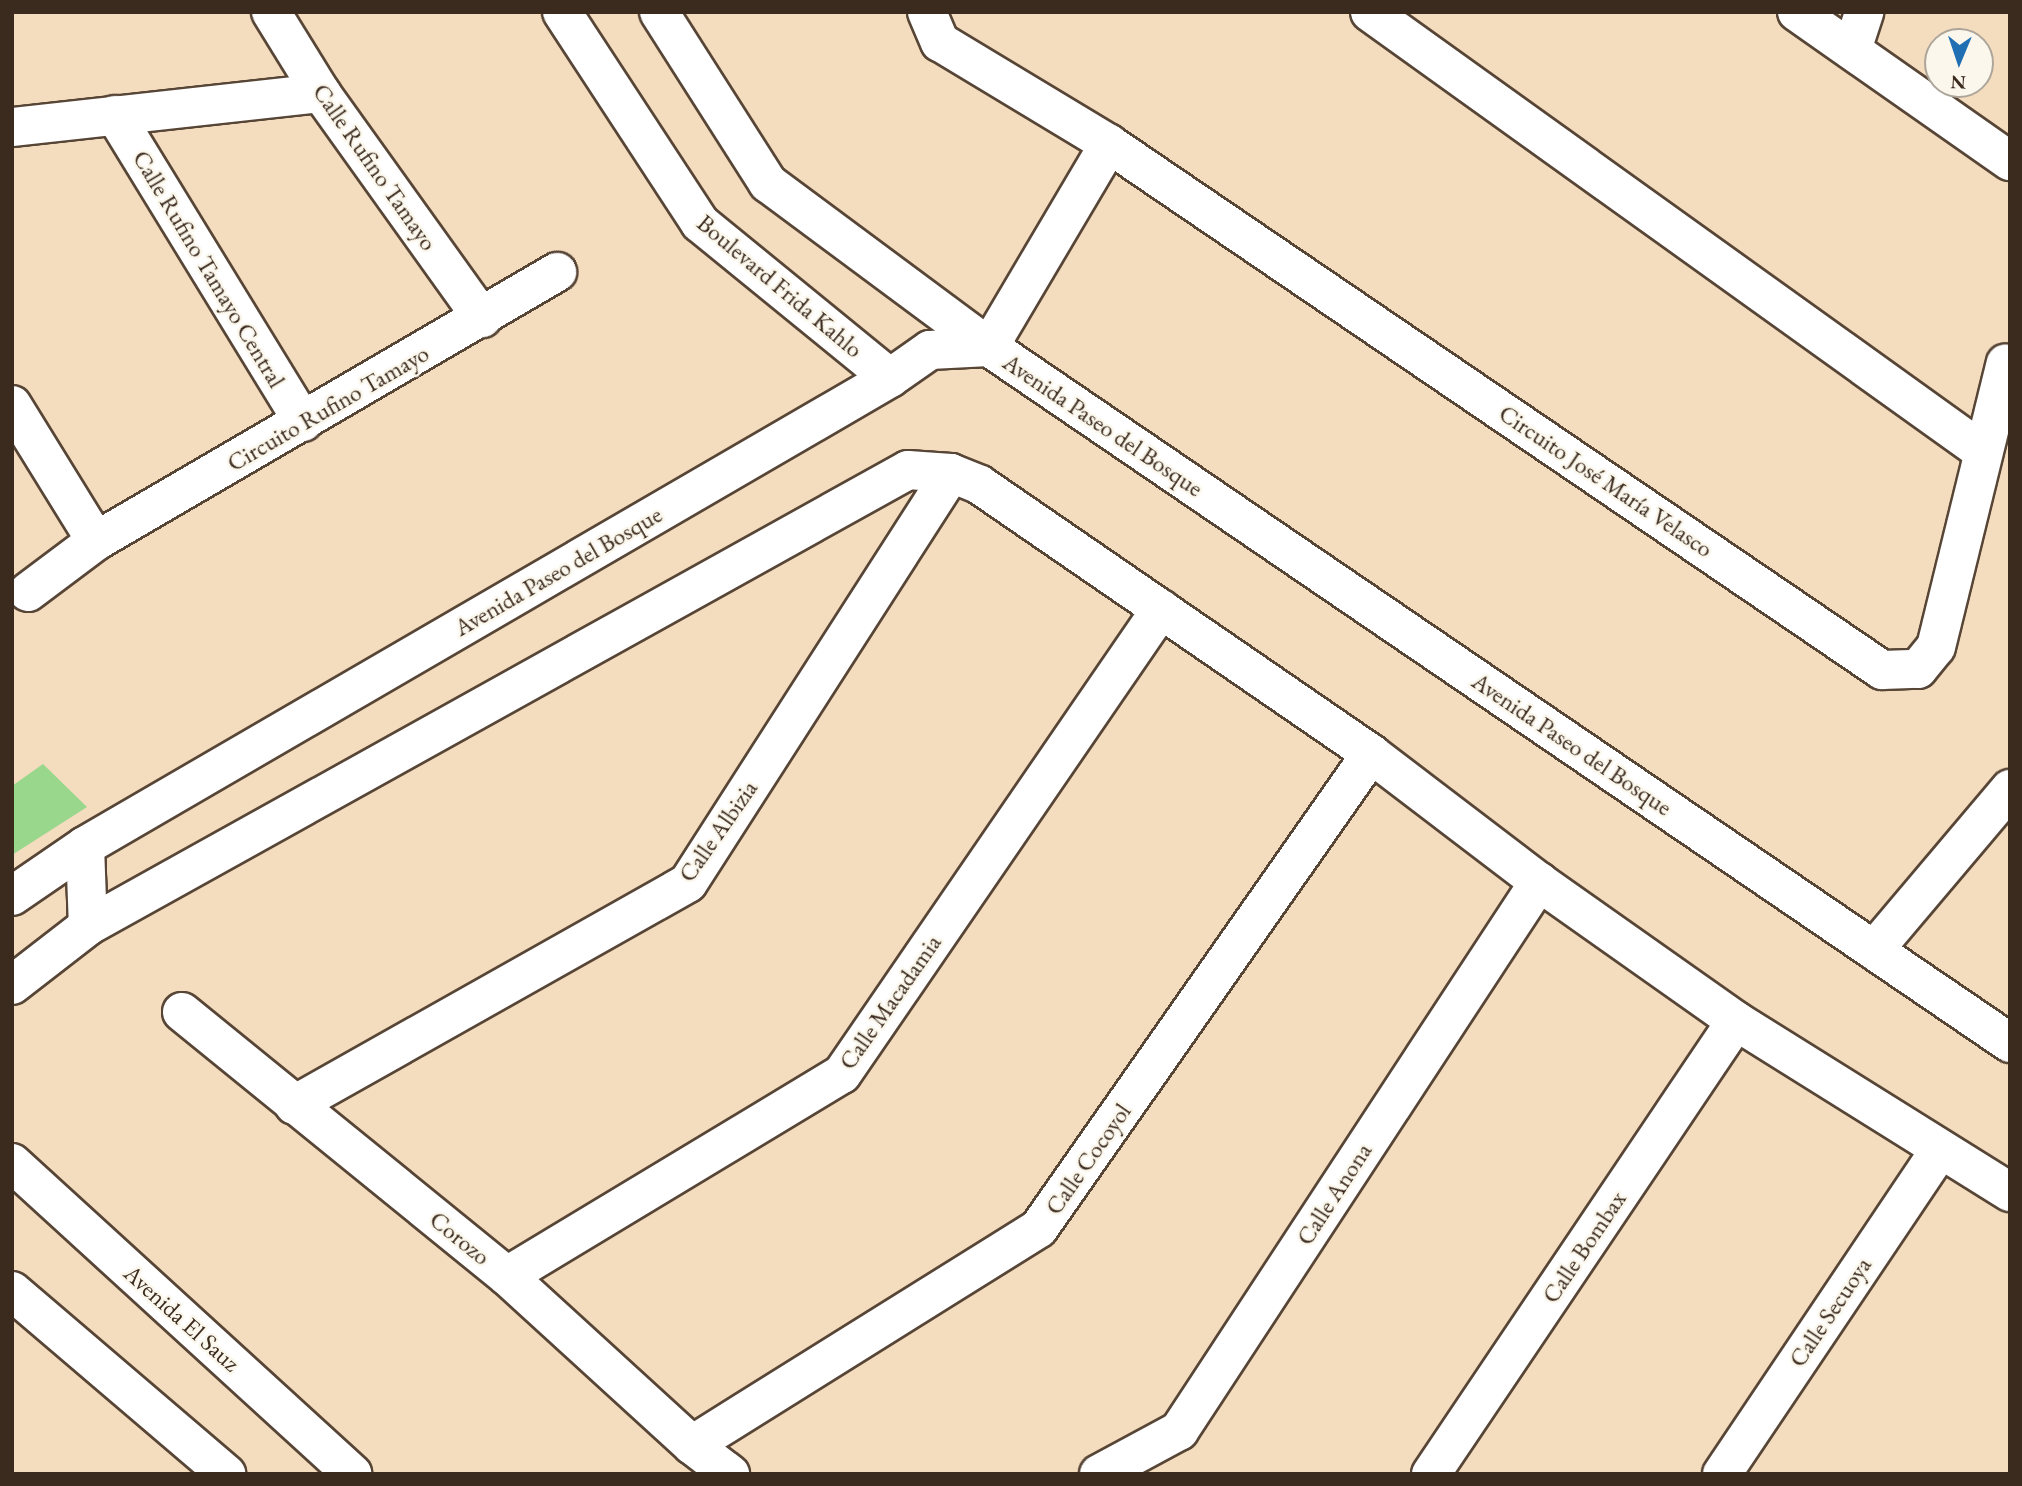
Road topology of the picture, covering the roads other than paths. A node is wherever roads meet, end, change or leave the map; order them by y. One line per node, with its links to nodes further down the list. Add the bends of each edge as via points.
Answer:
1 (271, 12): 9 (street, Calle Rufino Tamayo)
2 (562, 12): 18 (street, Boulevard Frida Kahlo, via 700,223)
3 (659, 12): 16 (street, via 768,183)
4 (927, 12): 12 (street, Circuito José María Velasco, via 940,42)
5 (1370, 12): 21 (street)
6 (1797, 12): 8 (street)
7 (1864, 12): 8 (street)
8 (1852, 50): 13 (street)
9 (321, 93): 10 (street); 15 (street, Calle Rufino Tamayo)
10 (115, 115): 11 (street); 20 (street, Calle Rufino Tamayo Central)
11 (12, 127)
12 (1109, 144): 16 (street); 21 (street, Circuito José María Velasco, via 1882,670 1918,669 1936,647)
13 (2010, 161)
14 (557, 272): 15 (street, Circuito Rufino Tamayo)
15 (482, 318): 20 (street, Circuito Rufino Tamayo)
16 (989, 348): 18 (street, Avenida Paseo del Bosque, via 930,350); 32 (street, Avenida Paseo del Bosque)
17 (2006, 363): 21 (street, Circuito José María Velasco)
18 (890, 378): 28 (street, Avenida Paseo del Bosque)
19 (12, 405): 23 (street)
20 (303, 422): 23 (street, Circuito Rufino Tamayo)
21 (1982, 451)
22 (951, 472): 25 (street, via 980,485); 31 (street, via 908,470); 37 (street, Calle Albizia, via 688,883)
23 (96, 541): 24 (street, Circuito Rufino Tamayo)
24 (28, 592)
25 (1161, 609): 26 (street); 41 (street, Calle Macadamia, via 842,1074)
26 (1371, 754): 29 (street); 43 (street, Calle Cocoyol, via 1039,1228)
27 (2010, 789): 32 (street)
28 (85, 846): 30 (street, Avenida Paseo del Bosque); 31 (street)
29 (1539, 882): 35 (street); 47 (street, Calle Anona, via 1179,1431)
30 (12, 896)
31 (88, 926): 33 (street)
32 (1874, 950): 36 (street, Avenida Paseo del Bosque)
33 (12, 985)
34 (182, 1012): 37 (street, Corozo)
35 (1736, 1021): 38 (street); 48 (street, Calle Bombax)
36 (2010, 1043)
37 (294, 1105): 41 (street, Corozo)
38 (1939, 1151): 40 (street); 49 (street, Calle Secuoya)
39 (12, 1163): 45 (street, Avenida El Sauz)
40 (2010, 1192)
41 (507, 1276): 43 (street, Corozo)
42 (12, 1291): 44 (street)
43 (692, 1445): 46 (street, Corozo)
44 (226, 1474)
45 (352, 1474)
46 (730, 1474)
47 (1099, 1474)
48 (1432, 1474)
49 (1722, 1474)

